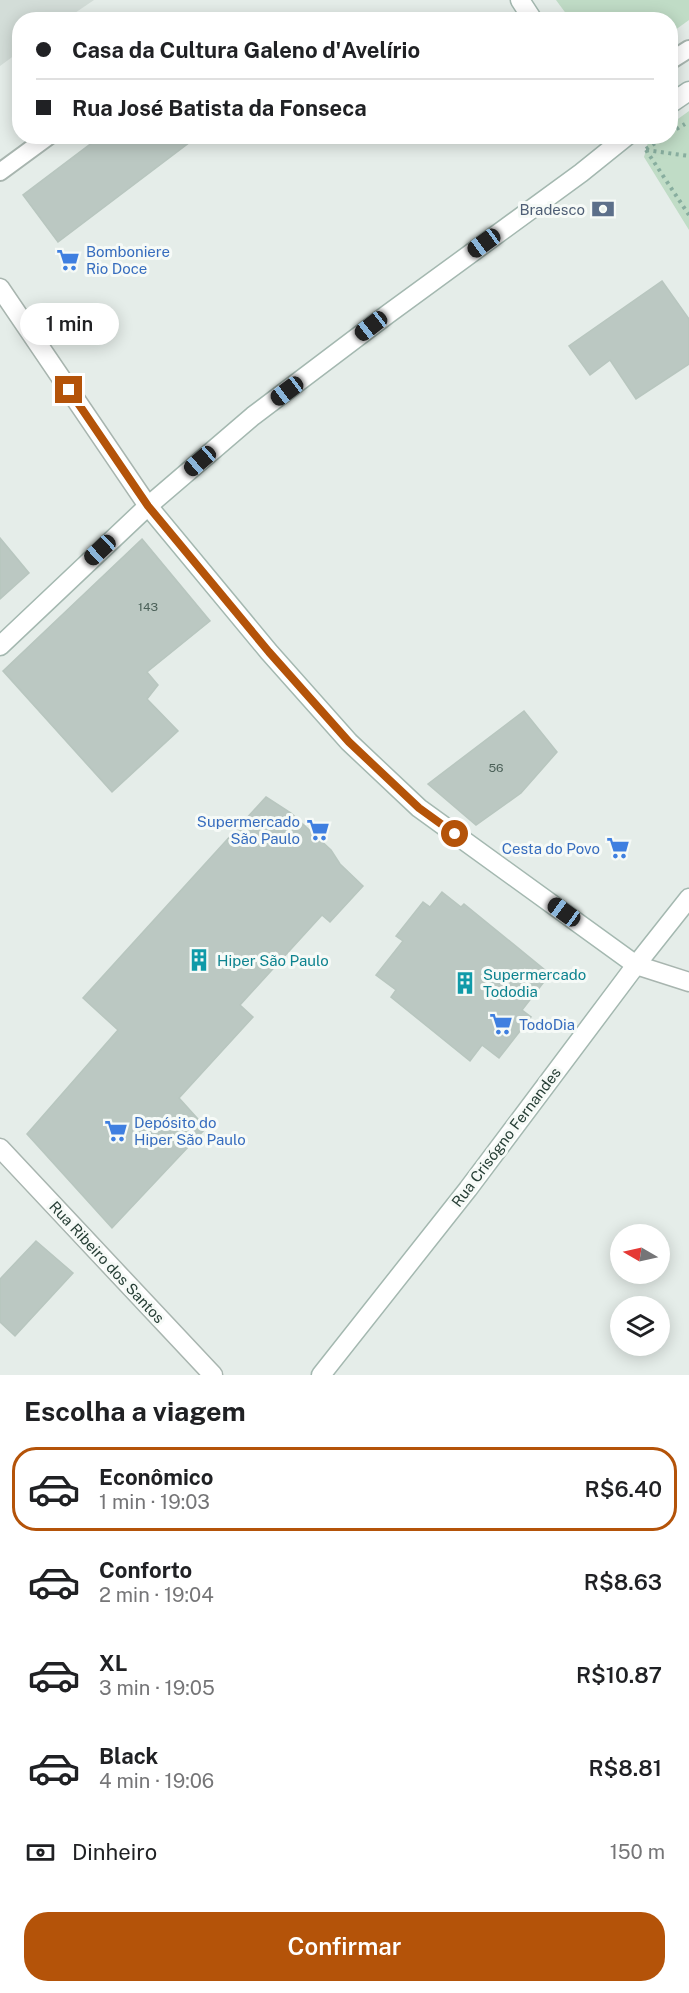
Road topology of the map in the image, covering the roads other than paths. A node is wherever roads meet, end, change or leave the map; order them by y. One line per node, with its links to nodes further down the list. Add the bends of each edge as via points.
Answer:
1 (38, 144): 3 (lane)
2 (614, 144): 5 (main road, via 581,173 253,416)
3 (0, 172)
4 (0, 288): 5 (main road)
5 (148, 506): 6 (main road); 8 (main road, via 349,742 419,808)
6 (0, 646)
7 (689, 898): 8 (main road, Rua Crisógno Fernandes)
8 (636, 965): 9 (main road); 12 (main road, Rua Crisógno Fernandes, via 468,1189)
9 (689, 982)
10 (0, 1148): 11 (main road, Rua Ribeiro dos Santos)
11 (213, 1375)
12 (321, 1375)

